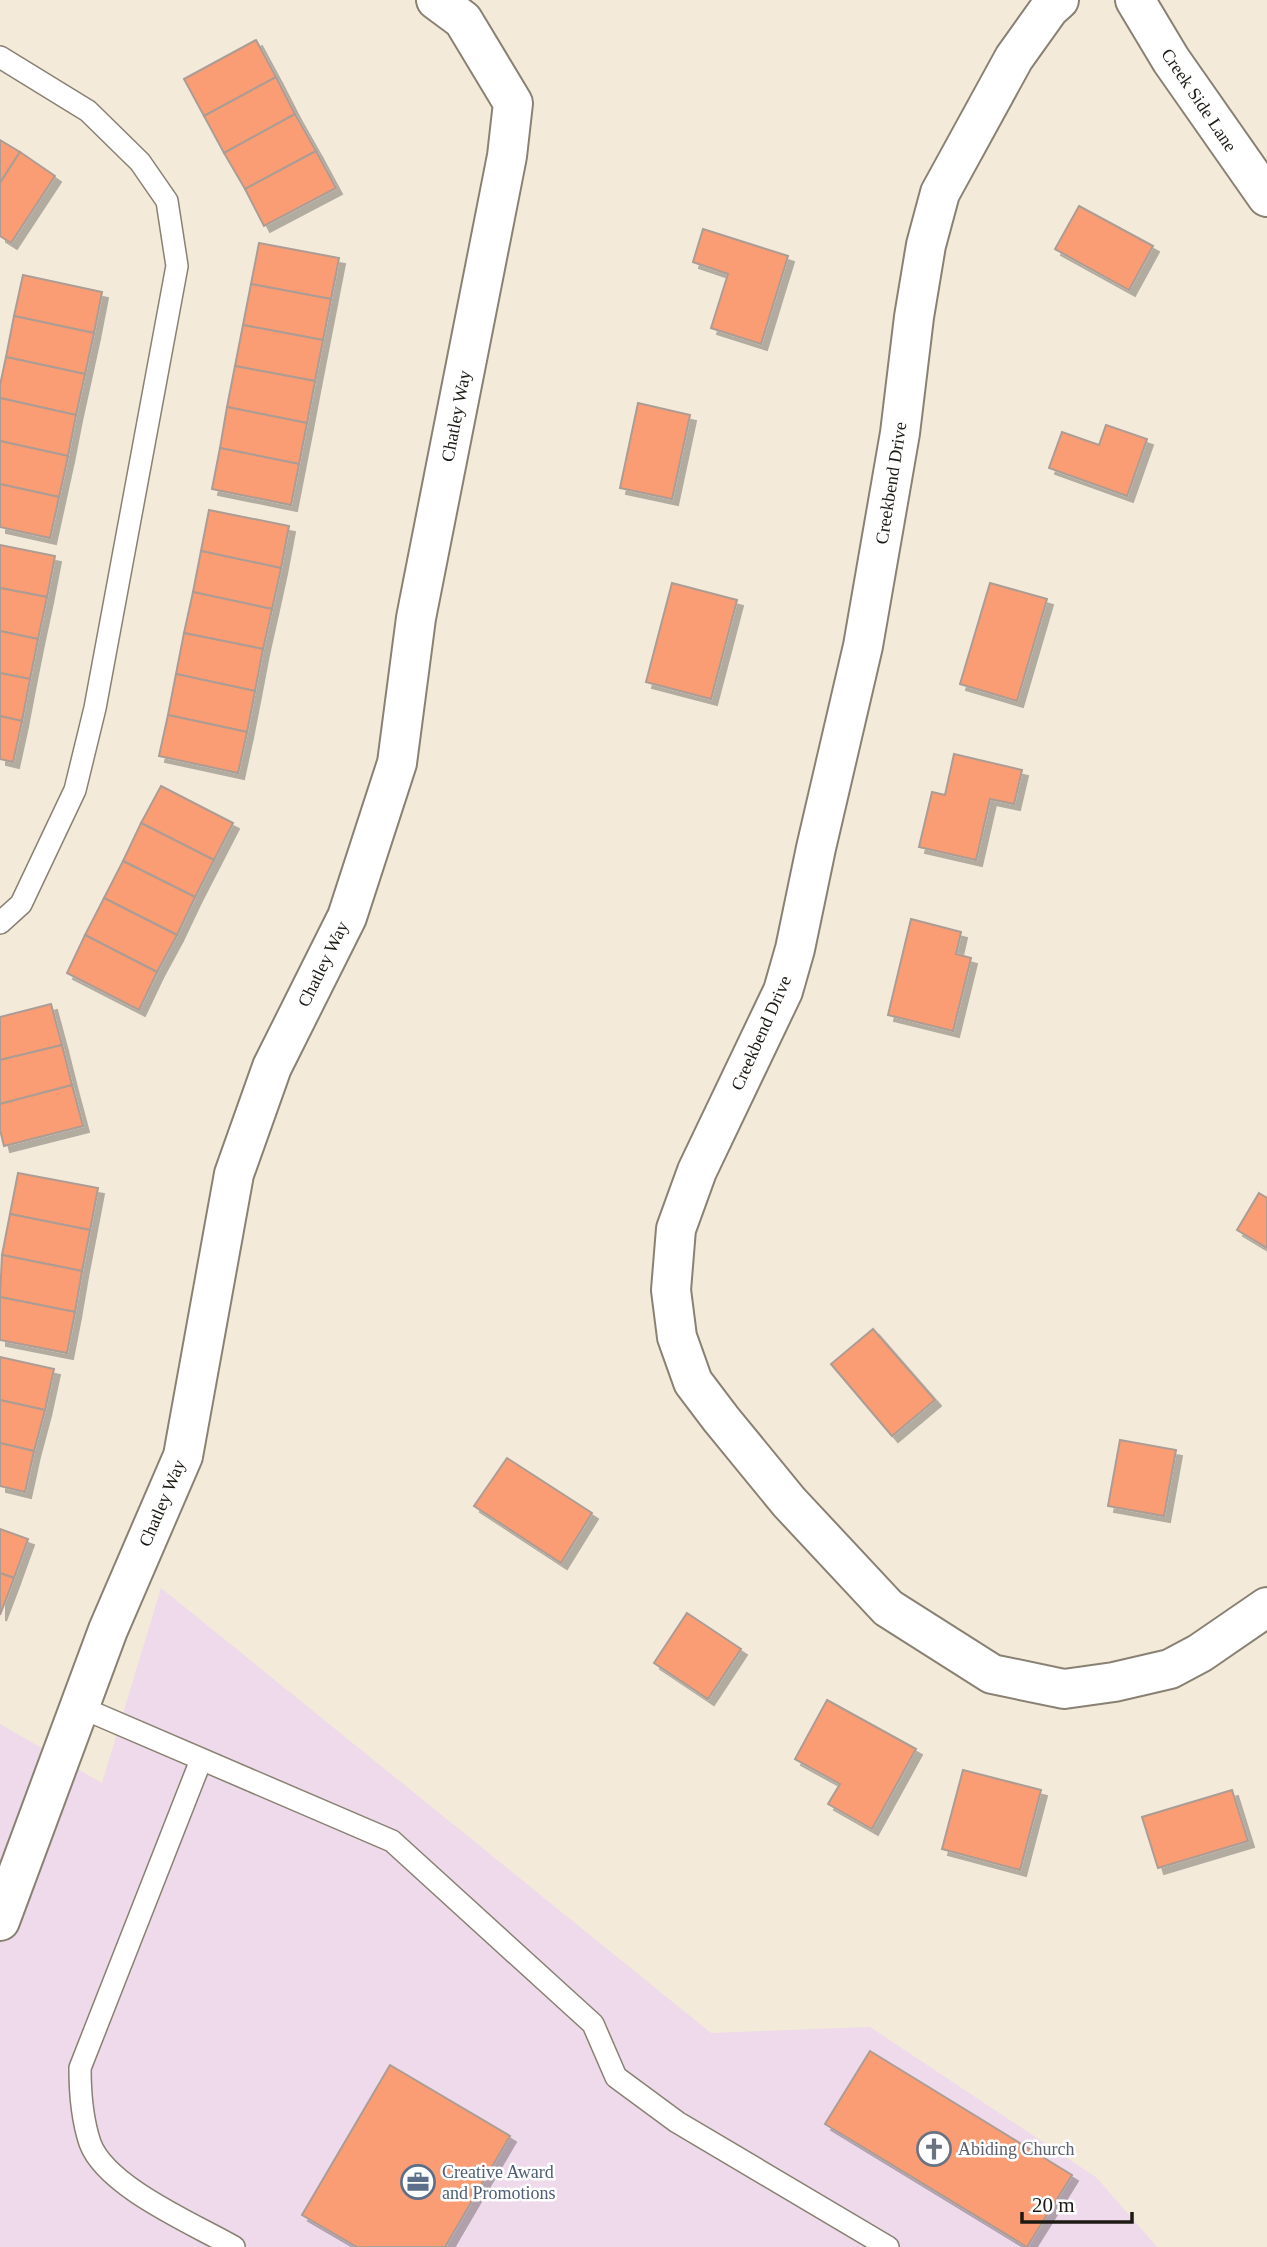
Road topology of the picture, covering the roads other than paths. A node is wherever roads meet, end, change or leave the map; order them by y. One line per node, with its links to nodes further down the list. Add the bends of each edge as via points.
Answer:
1 (436, 0): 8 (street, Chatley Way, via 463,20 513,103 507,156 416,618 397,763 346,917 272,1067 234,1174 183,1456)
2 (1059, 0): 7 (street, Creekbend Drive, via 1014,58 940,193 926,245 863,646 795,948 783,991 697,1171 676,1229 671,1290 677,1337 694,1382 721,1419 789,1502 888,1608 992,1674 1064,1689 1170,1669)
3 (1135, 0): 5 (street, Creek Side Lane)
4 (0, 57): 6 (lane, via 88,111 140,162 167,201 177,266 75,790 21,904)
5 (1267, 197)
6 (0, 923)
7 (1267, 1607)
8 (80, 1707): 9 (lane); 10 (street, Chatley Way)
9 (201, 1760): 11 (lane, via 80,2068 81,2102 91,2145 107,2170); 12 (lane, via 392,1841 593,2024 616,2077 677,2122)
10 (0, 1921)
11 (234, 2247)
12 (888, 2247)

